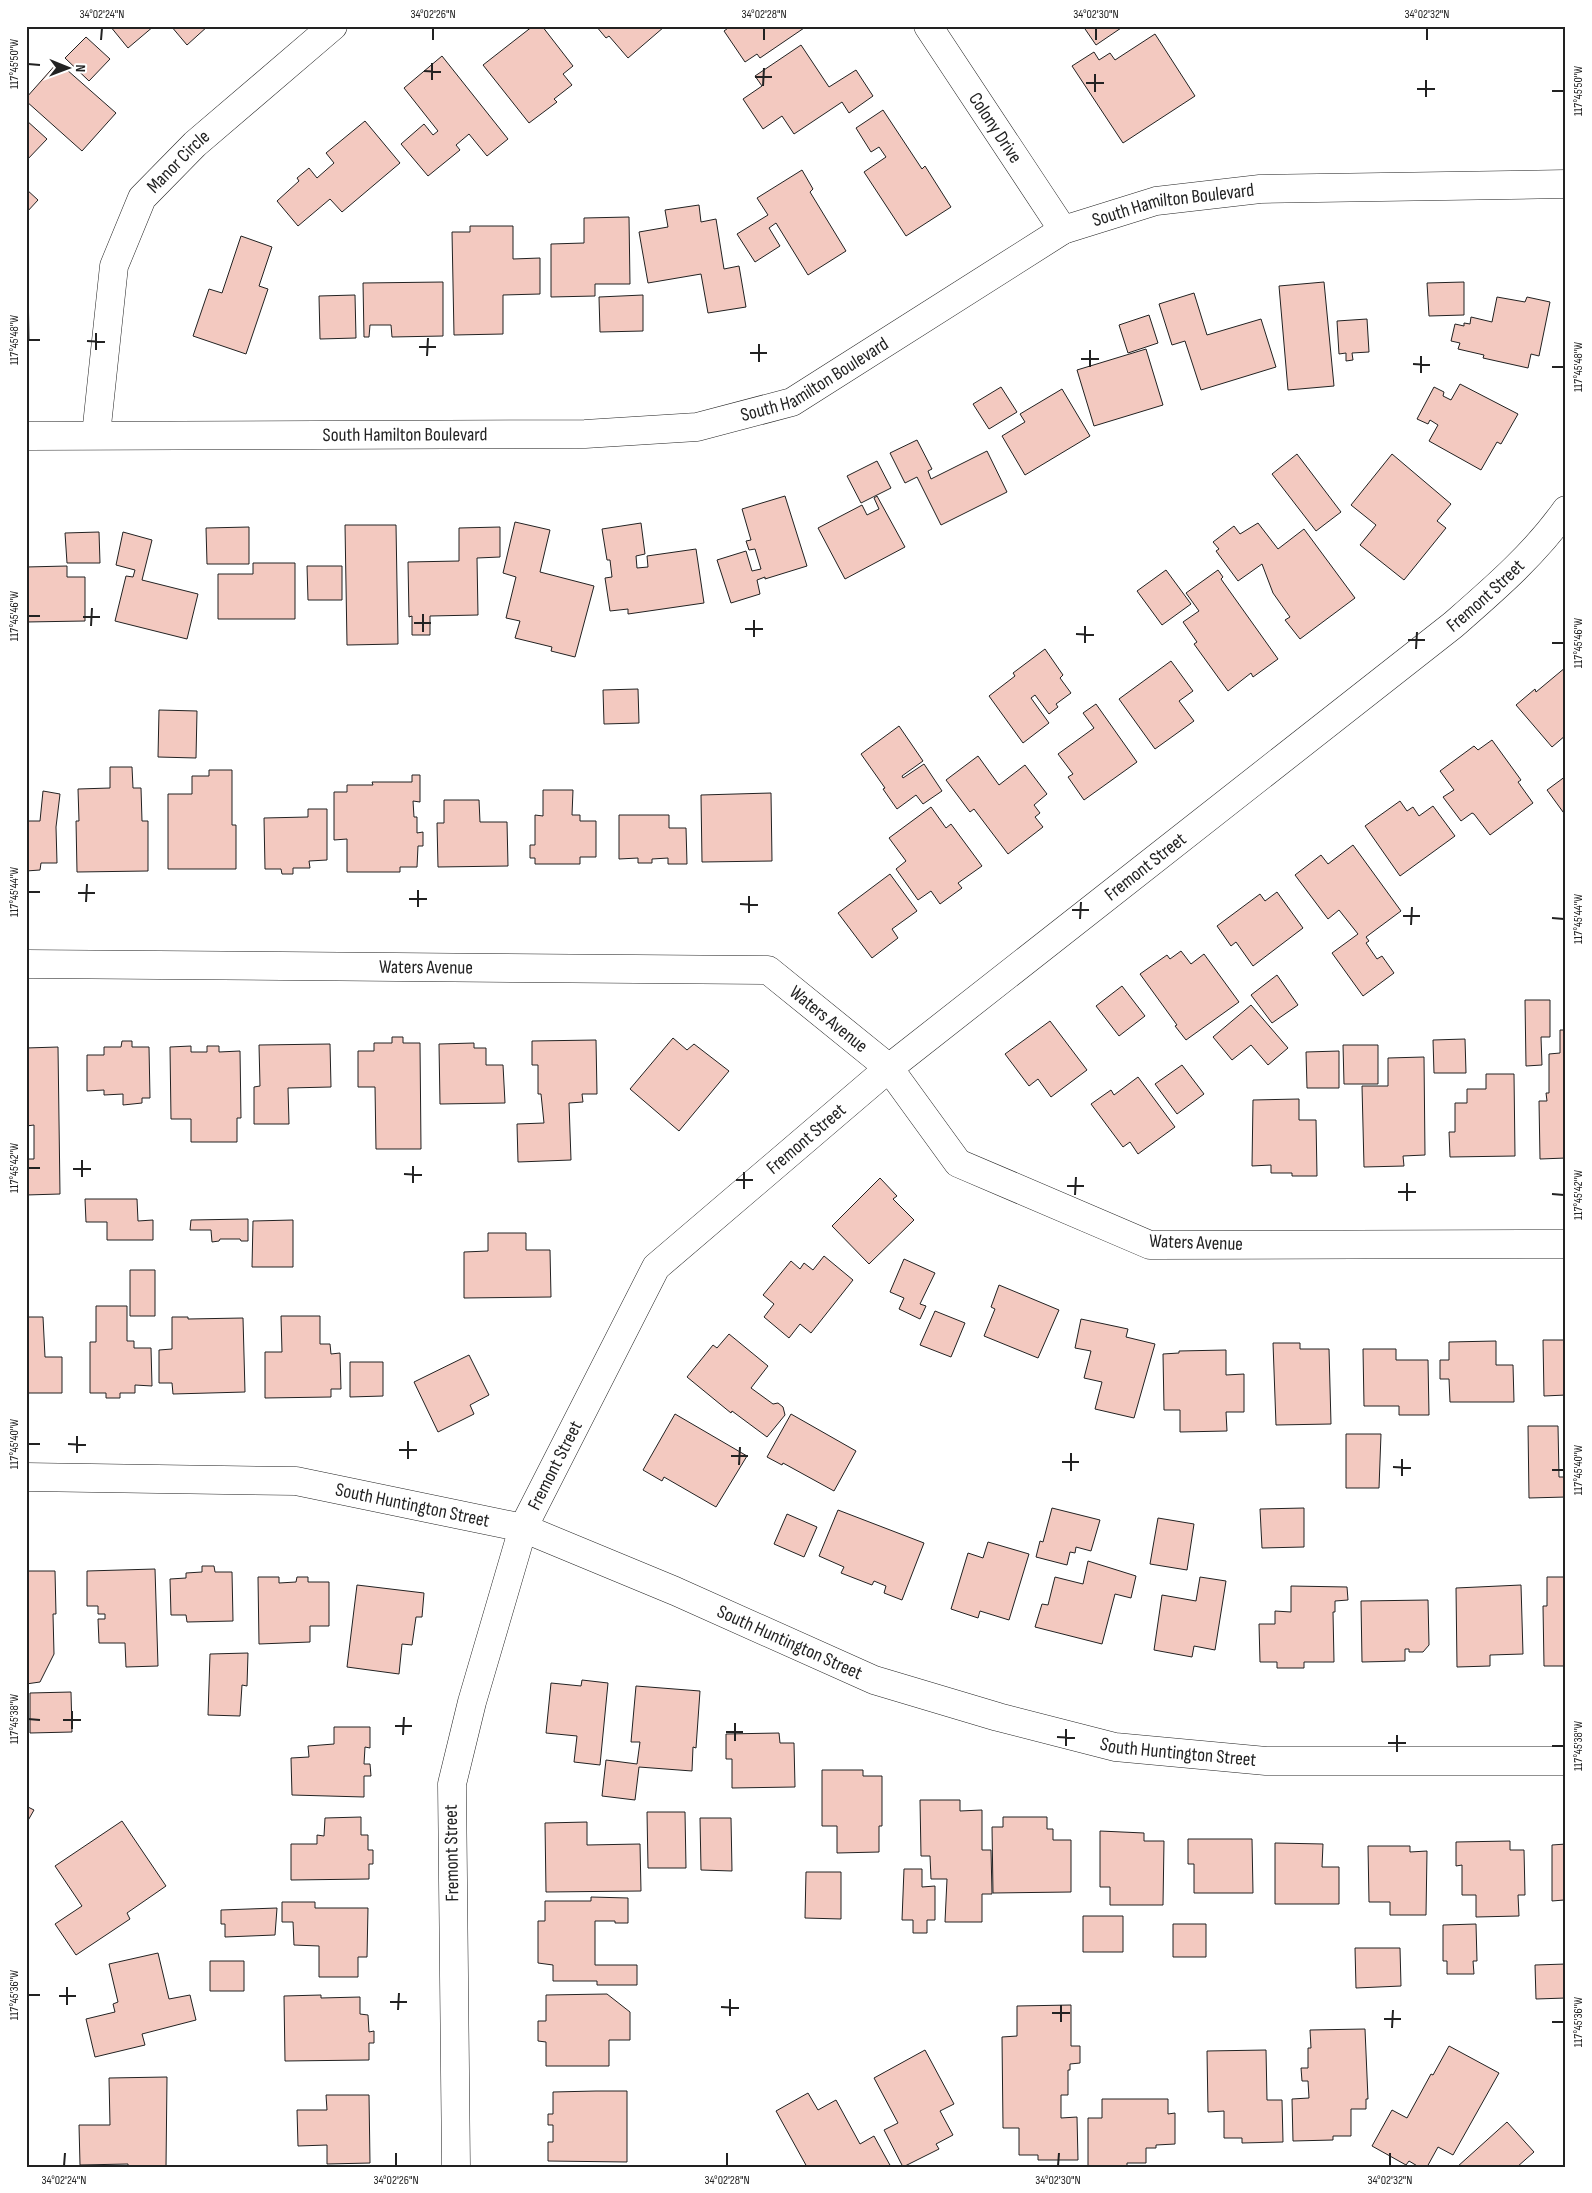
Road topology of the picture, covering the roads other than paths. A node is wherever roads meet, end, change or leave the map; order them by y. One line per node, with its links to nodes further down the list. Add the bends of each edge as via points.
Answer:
1 (333, 26): 5 (street, Manor Circle, via 194,144 142,198 114,266)
2 (928, 26): 4 (street, Colony Drive)
3 (1566, 184): 4 (street, South Hamilton Boulevard, via 1260,189 1156,201)
4 (1063, 230): 5 (street, South Hamilton Boulevard, via 792,402 696,427 585,434)
5 (96, 435): 6 (street, South Hamilton Boulevard)
6 (26, 436)
7 (1563, 521): 9 (street, Fremont Street, via 1453,625)
8 (26, 964): 9 (street, Waters Avenue, via 768,970)
9 (889, 1068): 10 (street, Waters Avenue, via 958,1164 1150,1245); 12 (street, Fremont Street, via 656,1267)
10 (1566, 1244)
11 (26, 1477): 12 (street, South Huntington Street, via 296,1481)
12 (523, 1528): 13 (street, South Huntington Street, via 874,1680 1115,1747 1266,1761); 14 (street, Fremont Street, via 472,1702 452,1784)
13 (1566, 1761)
14 (456, 2167)

